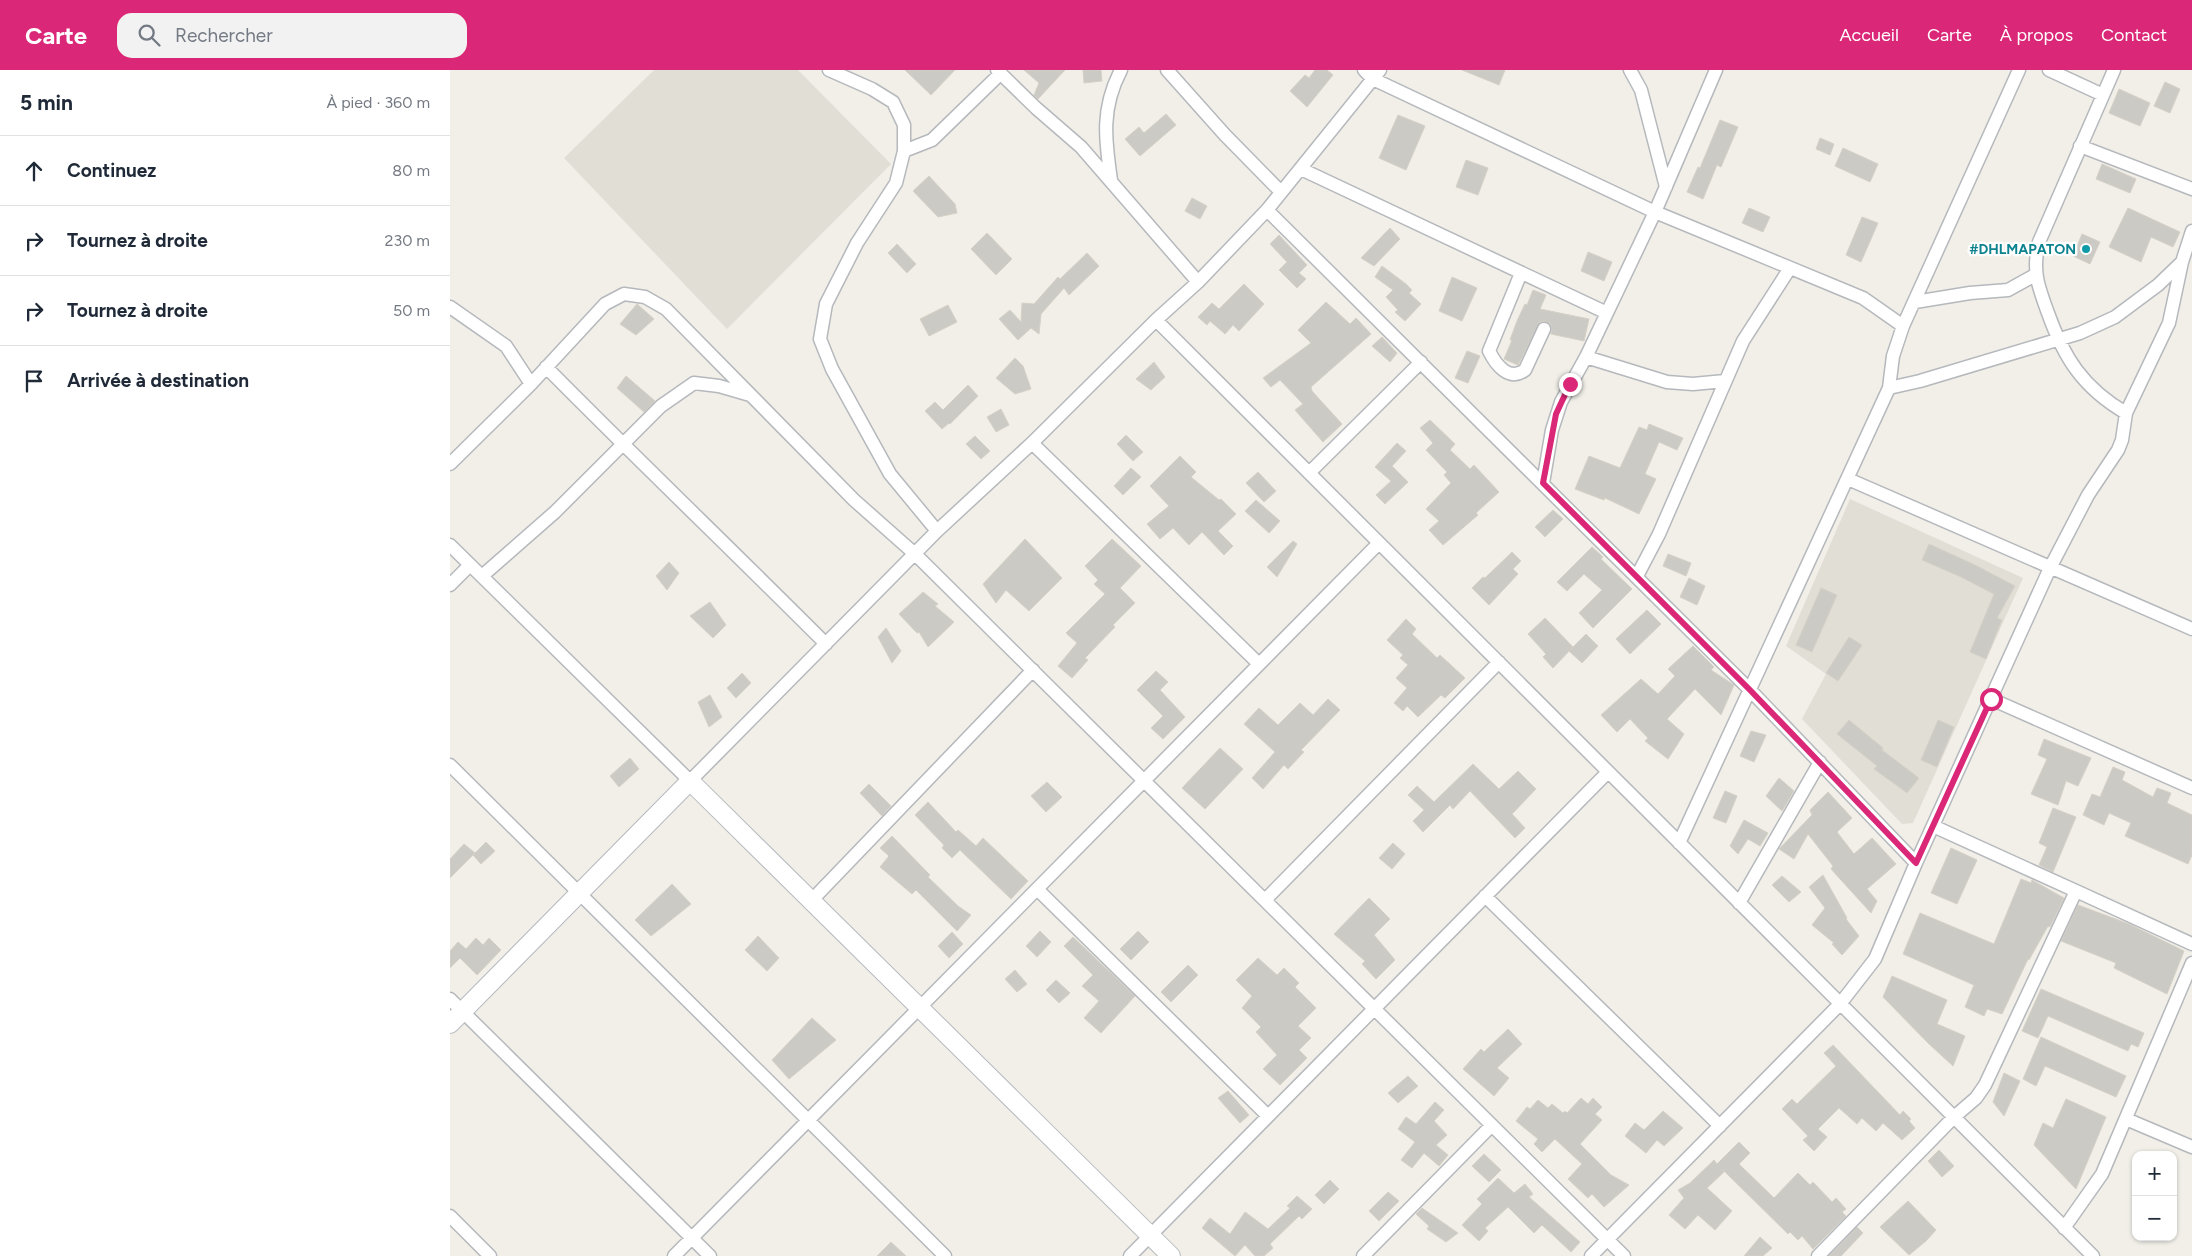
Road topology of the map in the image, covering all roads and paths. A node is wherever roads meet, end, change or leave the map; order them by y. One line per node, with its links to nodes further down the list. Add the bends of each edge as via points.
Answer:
1 (829, 70): 13 (street, via 893,102 904,125)
2 (1121, 70): 15 (street, via 1111,88 1106,114)
3 (1167, 70): 18 (street)
4 (1630, 70): 16 (street, via 1641,90)
5 (1716, 70): 16 (street)
6 (2019, 70): 27 (street)
7 (2049, 70): 11 (street)
8 (2114, 70): 11 (street)
9 (999, 72): 13 (street, via 932,140); 15 (street)
10 (1372, 73): 14 (street); 20 (street)
11 (2103, 95): 12 (street)
12 (2080, 146): 17 (street); 25 (street, via 2038,242)
13 (904, 151): 48 (street, via 896,183 857,243 826,304 820,339 832,369 890,474)
14 (1301, 169): 18 (street); 24 (street)
15 (1111, 180): 26 (street)
16 (1666, 188): 20 (street)
17 (2192, 189)
18 (1281, 192): 19 (street)
19 (1267, 210): 26 (street); 35 (street)
20 (1655, 212): 23 (street); 29 (street)
21 (2192, 231): 22 (street)
22 (2182, 262): 33 (street, via 2158,285 2114,317); 41 (street, via 2169,323)
23 (1790, 268): 31 (street, via 1863,298); 37 (street, via 1743,341)
24 (1521, 273): 29 (street); 32 (street, via 1489,351 1496,365 1512,375 1520,374)
25 (2035, 275): 27 (street, via 2008,290); 33 (street)
26 (1198, 282): 30 (street)
27 (1914, 302): 31 (street)
28 (450, 307): 38 (street, via 506,346)
29 (1607, 313): 34 (street)
30 (1156, 320): 42 (street); 45 (street)
31 (1903, 326): 39 (street)
32 (1544, 330)
33 (2058, 340): 39 (street); 41 (street, via 2080,376 2097,393)
34 (1586, 357): 37 (street, via 1667,382); 47 (street, via 1556,414)
35 (1421, 362): 45 (street); 47 (street)
36 (546, 367): 38 (street); 40 (street, via 605,304 624,294 645,297 666,310); 43 (street)
37 (1725, 381): 55 (street, via 1659,534)
38 (532, 384): 44 (street)
39 (1889, 388): 46 (street)
40 (752, 396): 43 (street, via 719,386 694,383 662,406); 51 (street, via 854,500)
41 (2126, 413): 53 (street, via 2118,450 2088,495)
42 (1032, 443): 48 (street); 60 (street)
43 (623, 445): 54 (street, via 555,512); 58 (street)
44 (450, 464)
45 (1309, 473): 49 (street)
46 (1848, 479): 53 (street); 62 (street)
47 (1543, 483): 55 (street)
48 (937, 530): 51 (street)
49 (1379, 543): 59 (street); 60 (street)
50 (450, 545): 52 (street)
51 (915, 554): 58 (street); 61 (street)
52 (470, 565): 54 (street); 56 (street)
53 (2050, 568): 57 (street); 63 (street)
54 (482, 576): 67 (street)
55 (1637, 576): 62 (street)
56 (450, 585)
57 (2192, 630)
58 (826, 644): 67 (street)
59 (1499, 662): 66 (street); 77 (street)
60 (1259, 664): 68 (street)
61 (1033, 670): 68 (street); 78 (street)
62 (1750, 690): 64 (street); 71 (street)
63 (1991, 699): 69 (street); 70 (street)
64 (1820, 762): 72 (street); 79 (street)
65 (450, 765): 75 (street)
66 (1608, 772): 71 (street); 76 (street)
67 (690, 781): 75 (street); 78 (street)
68 (1144, 781): 73 (street); 77 (street)
69 (2192, 788)
70 (1933, 826): 72 (street); 74 (street)
71 (1679, 843): 79 (street)
72 (1916, 863): 83 (street, via 1875,959)
73 (1037, 889): 84 (street); 88 (street)
74 (2076, 891): 80 (street); 89 (street, via 1985,1085 1976,1098)
75 (579, 893): 86 (street); 91 (street)
76 (1485, 896): 85 (street); 93 (street)
77 (1265, 900): 85 (street)
78 (811, 901): 84 (street)
79 (1739, 903): 83 (street)
80 (2192, 944)
81 (2192, 963): 90 (street)
82 (450, 999): 86 (street)
83 (1840, 1004): 89 (street); 93 (street)
84 (920, 1008): 91 (street); 97 (street)
85 (1374, 1009): 88 (street); 92 (street)
86 (463, 1012): 87 (street); 98 (street)
87 (450, 1024)
88 (1268, 1116): 97 (street)
89 (1954, 1117): 96 (street); 109 (street)
90 (2126, 1119): 94 (street); 96 (street, via 2096,1184)
91 (808, 1120): 98 (street); 103 (street)
92 (1492, 1125): 99 (street); 106 (street)
93 (1720, 1126): 99 (street)
94 (2192, 1147)
95 (450, 1216): 100 (street)
96 (2064, 1228): 110 (street)
97 (1150, 1235): 104 (street); 105 (street)
98 (692, 1238): 101 (street); 102 (street)
99 (1607, 1240): 107 (street); 108 (street)
100 (490, 1256)
101 (674, 1256)
102 (710, 1256)
103 (945, 1256)
104 (1130, 1256)
105 (1171, 1256)
106 (1363, 1256)
107 (1591, 1256)
108 (1624, 1256)
109 (1818, 1256)
110 (2093, 1256)

